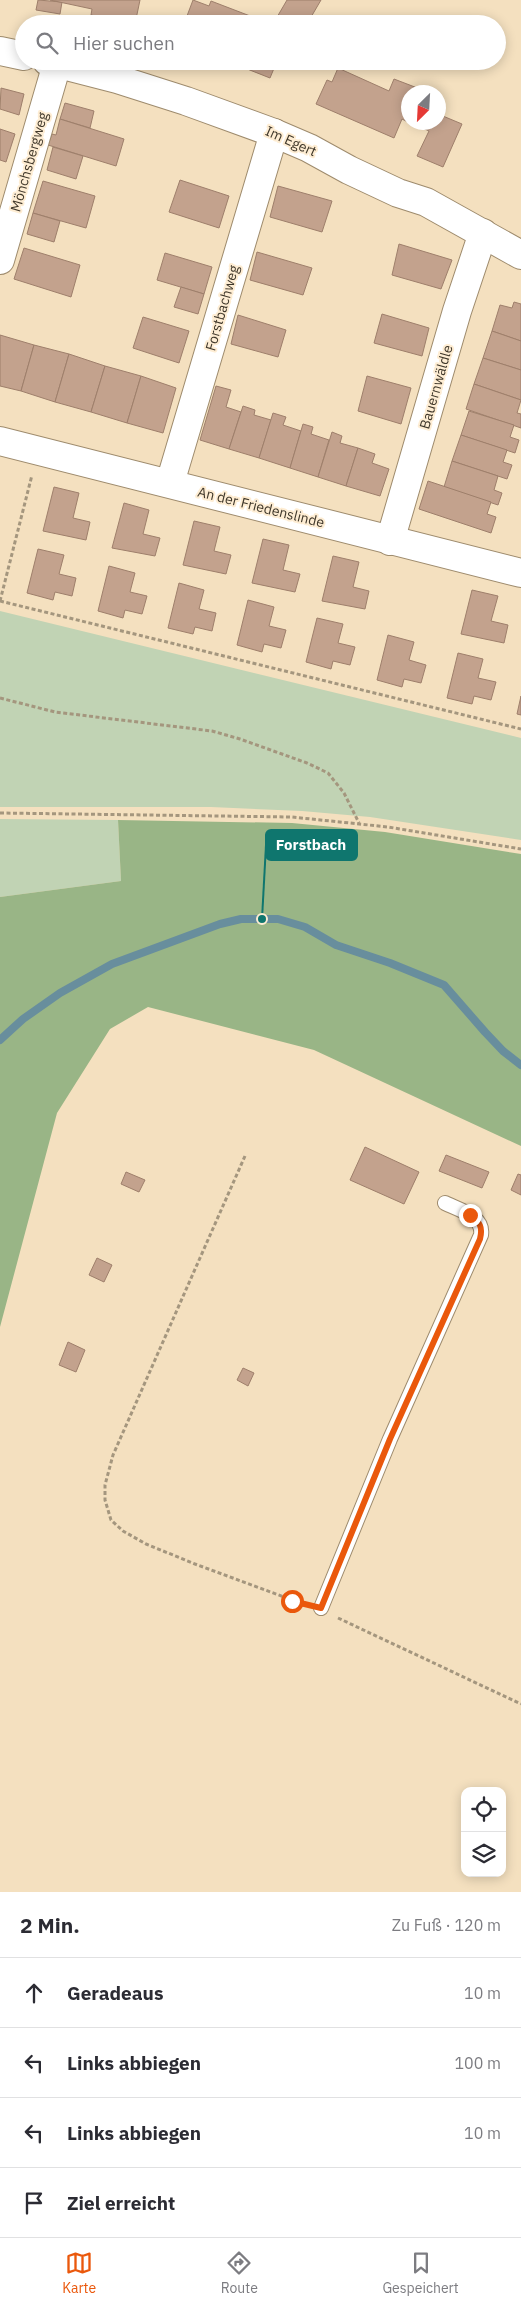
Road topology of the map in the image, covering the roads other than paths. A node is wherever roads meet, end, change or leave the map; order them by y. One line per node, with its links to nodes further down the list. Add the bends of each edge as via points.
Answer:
1 (0, 51): 2 (street)
2 (15, 54)
3 (50, 70): 8 (street, Mönchsbergweg)
4 (77, 70): 5 (street, Im Egert, via 178,98)
5 (274, 133): 6 (street, Im Egert, via 398,193 426,202); 10 (street, Forstbachweg)
6 (482, 233): 7 (street, Im Egert); 11 (street, Bauernwäldle)
7 (521, 255)
8 (0, 260)
9 (0, 441): 10 (street, An der Friedenslinde)
10 (170, 483): 11 (street, An der Friedenslinde)
11 (390, 541): 12 (street, An der Friedenslinde)
12 (521, 573)
13 (445, 1203): 14 (lane, via 477,1220 481,1227 480,1239 402,1413)
14 (321, 1608)

